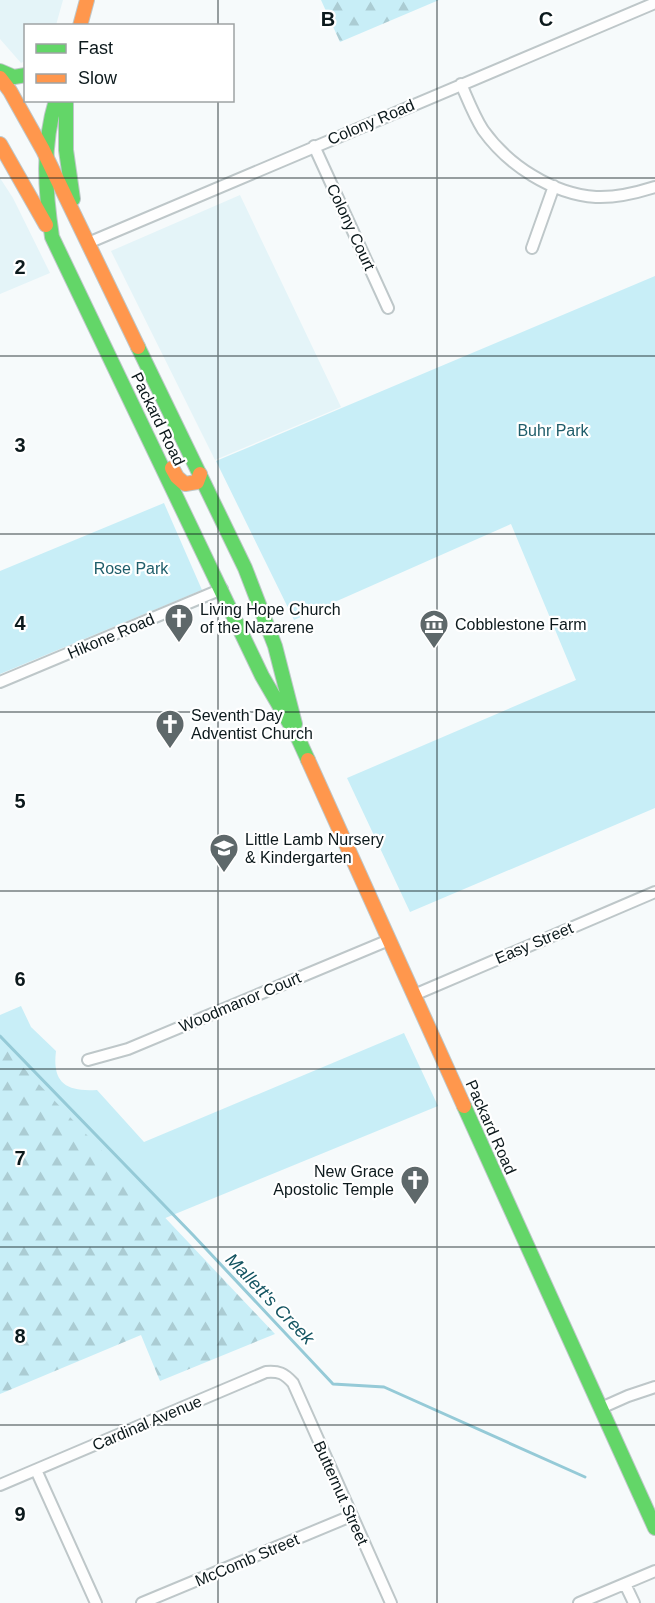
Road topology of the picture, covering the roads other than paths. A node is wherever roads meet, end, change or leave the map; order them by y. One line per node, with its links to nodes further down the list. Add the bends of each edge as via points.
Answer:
1 (87, 0): 3 (main road)
2 (655, 3): 7 (street, Colony Road)
3 (81, 24)
4 (0, 71): 5 (main road, via 14,77)
5 (24, 75)
6 (0, 78): 12 (main road, Packard Road)
7 (461, 84): 11 (street, Colony Road); 13 (street, via 483,129 501,153)
8 (55, 102): 12 (main road, Packard Road)
9 (66, 102): 15 (main road, via 67,164)
10 (0, 144): 16 (main road)
11 (314, 146): 17 (street, Colony Road); 19 (street, Colony Court)
12 (43, 150): 15 (main road, Packard Road); 16 (main road, Packard Road)
13 (554, 186): 14 (street, via 595,197 620,196); 18 (street)
14 (655, 187)
15 (76, 217): 17 (main road, Packard Road)
16 (52, 237): 20 (main road, Packard Road)
17 (88, 243): 21 (main road, Packard Road)
18 (531, 248)
19 (388, 308)
20 (131, 400): 21 (main road, via 151,425 180,481 193,484); 22 (main road, Packard Road)
21 (200, 474): 24 (main road, Packard Road)
22 (185, 513): 23 (main road, Packard Road); 24 (main road, via 203,533 245,621 256,624)
23 (222, 589): 25 (street, Hikone Road); 26 (main road, Packard Road, via 262,676)
24 (261, 608): 26 (main road, Packard Road)
25 (0, 682)
26 (298, 738): 28 (main road, Packard Road)
27 (655, 892): 29 (street, Easy Street)
28 (389, 940): 29 (main road, Packard Road); 30 (street, Woodmanor Court, via 128,1049)
29 (414, 995): 33 (main road, Packard Road)
30 (88, 1060)
31 (292, 1383): 34 (street, Cardinal Avenue, via 286,1375 266,1372); 36 (street, Butternut Street)
32 (655, 1387): 33 (street)
33 (601, 1408): 37 (main road, Packard Road)
34 (36, 1470): 35 (street, Cardinal Avenue); 40 (street)
35 (0, 1485)
36 (351, 1516): 41 (street, McComb Street); 42 (street, Butternut Street)
37 (655, 1528)
38 (655, 1571): 39 (street)
39 (625, 1584): 43 (street); 44 (street)
40 (96, 1603)
41 (142, 1603)
42 (391, 1603)
43 (579, 1603)
44 (634, 1603)

